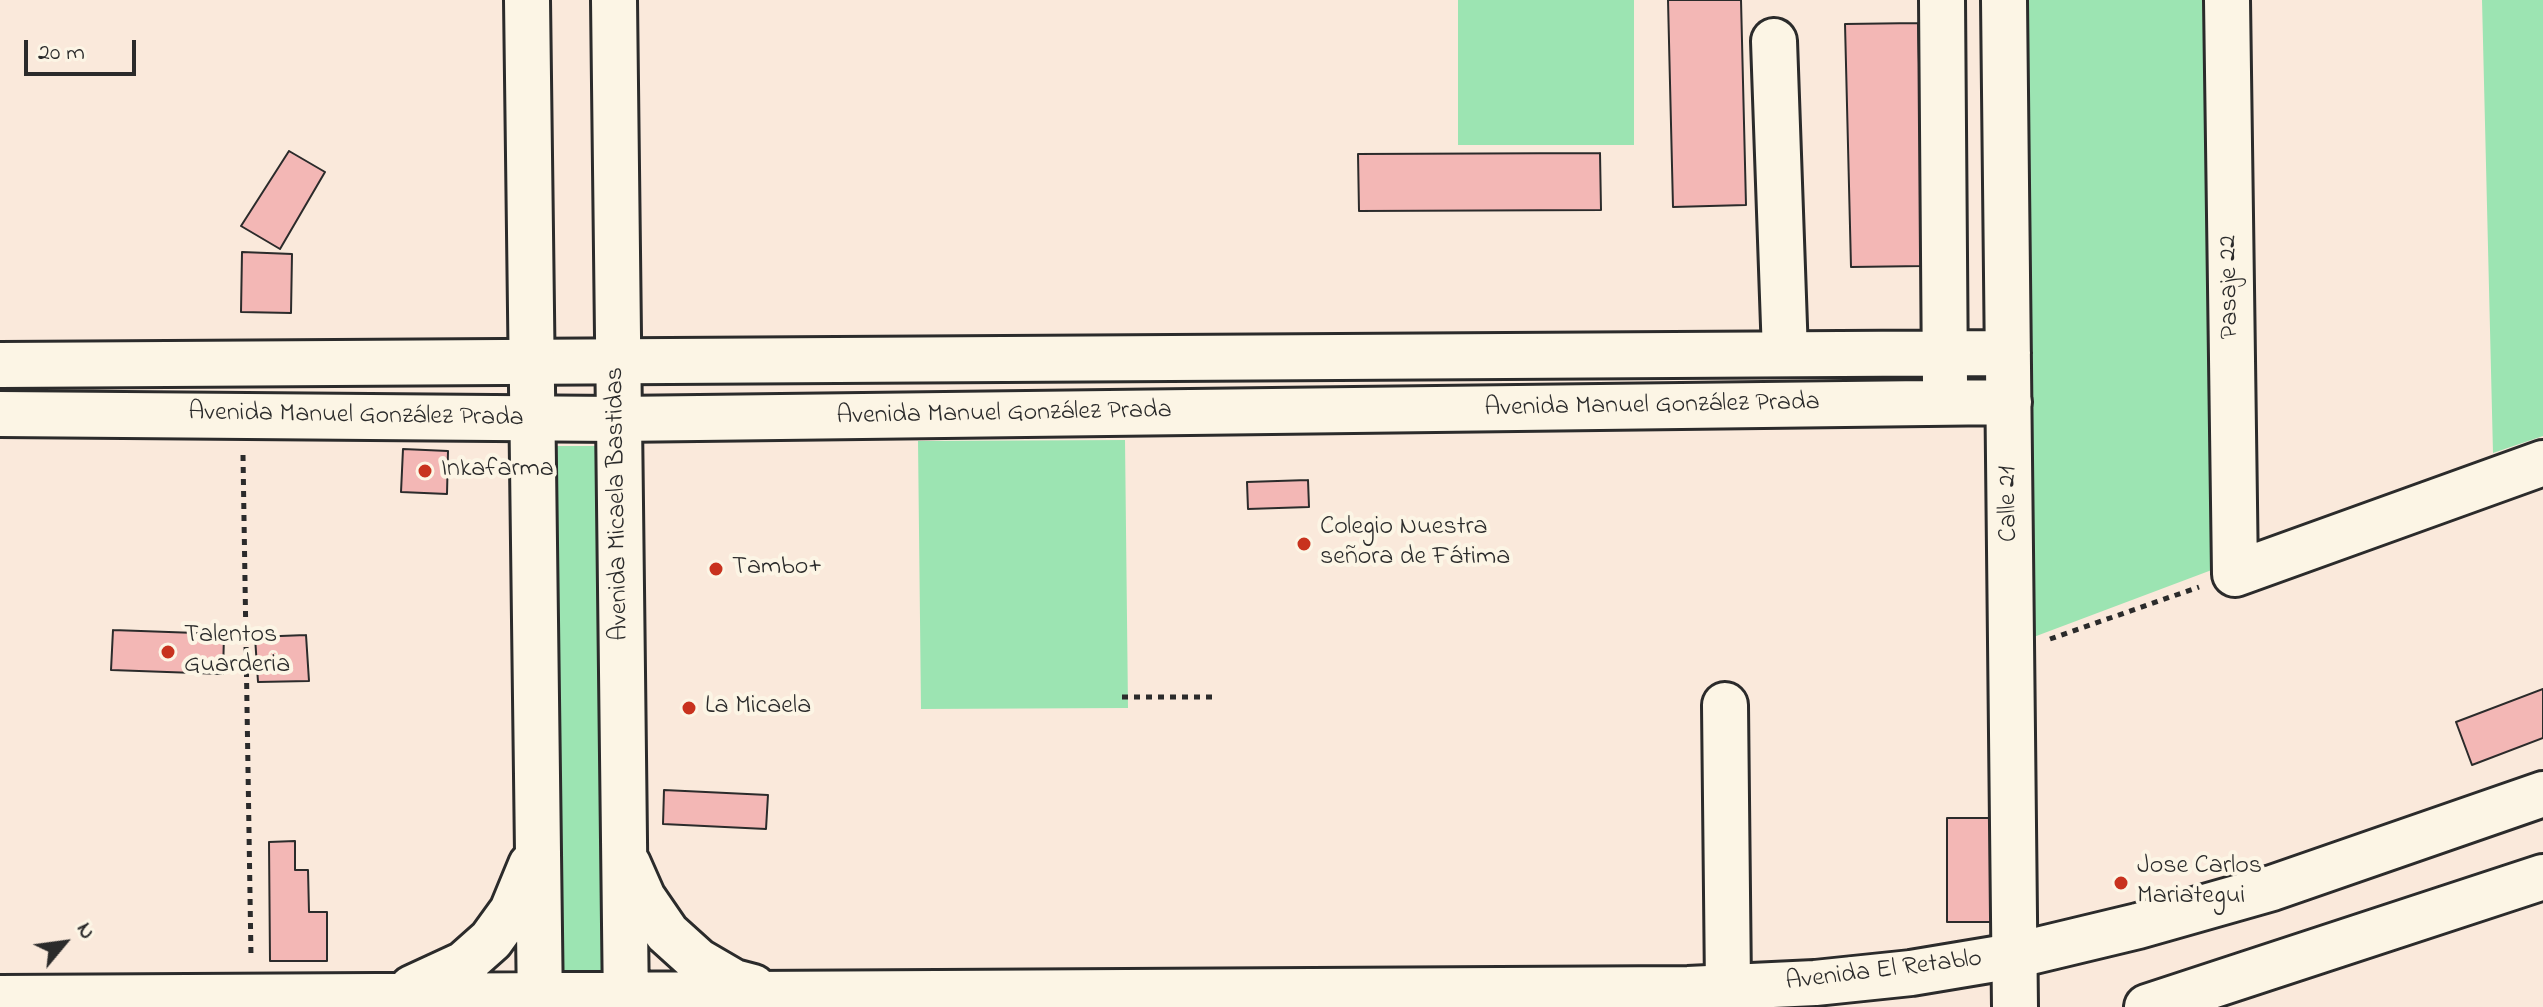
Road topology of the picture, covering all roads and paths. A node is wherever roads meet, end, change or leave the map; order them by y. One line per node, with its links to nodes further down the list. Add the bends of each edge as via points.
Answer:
1 (527, 0): 11 (street)
2 (614, 0): 10 (street, Avenida Micaela Bastidas)
3 (1942, 0): 7 (street)
4 (2004, 0): 8 (street, Calle 21)
5 (2227, 0): 20 (street, Pasaje 22)
6 (1774, 41): 9 (street)
7 (1943, 353): 8 (street, Avenida Manuel González Prada); 9 (street, Avenida Manuel González Prada); 14 (street)
8 (2008, 353): 13 (street, Calle 21)
9 (1785, 354): 10 (street, Avenida Manuel González Prada)
10 (617, 361): 11 (street, Avenida Manuel González Prada); 18 (street, Avenida Micaela Bastidas)
11 (531, 362): 12 (street, Avenida Manuel González Prada); 17 (street)
12 (0, 365)
13 (2009, 402): 14 (street, Avenida Manuel González Prada); 21 (street, Calle 21)
14 (1946, 403): 18 (street, Avenida Manuel González Prada, via 1177,426)
15 (0, 414): 16 (street, Avenida Manuel González Prada)
16 (243, 414): 17 (street, Avenida Manuel González Prada); 33 (path)
17 (532, 419): 18 (street, Avenida Manuel González Prada); 26 (street)
18 (617, 419): 27 (street, Avenida Micaela Bastidas)
19 (2543, 463): 20 (street)
20 (2235, 574): 21 (path)
21 (2011, 652): 29 (street, Calle 21)
22 (1122, 697): 23 (path)
23 (1217, 697)
24 (1725, 705): 30 (street)
25 (2543, 794): 29 (street, Avenida El Retablo, via 2272,888)
26 (537, 839): 31 (street, via 528,878 491,940 443,976); 35 (street)
27 (623, 851): 32 (street, via 643,898 667,933 698,961 734,982); 36 (street, Avenida Micaela Bastidas)
28 (2543, 877): 38 (street)
29 (2013, 956): 30 (street, Avenida El Retablo, via 1911,973); 37 (street, Calle 21)
30 (1728, 987): 32 (street, Avenida El Retablo)
31 (398, 993): 33 (street, Avenida El Retablo); 35 (street, Avenida El Retablo)
32 (775, 993): 36 (street, Avenida El Retablo)
33 (252, 996): 34 (street, Avenida El Retablo)
34 (0, 998)
35 (539, 1000): 36 (street, Avenida El Retablo)
36 (626, 1000)
37 (2015, 1007)
38 (2147, 1007)

